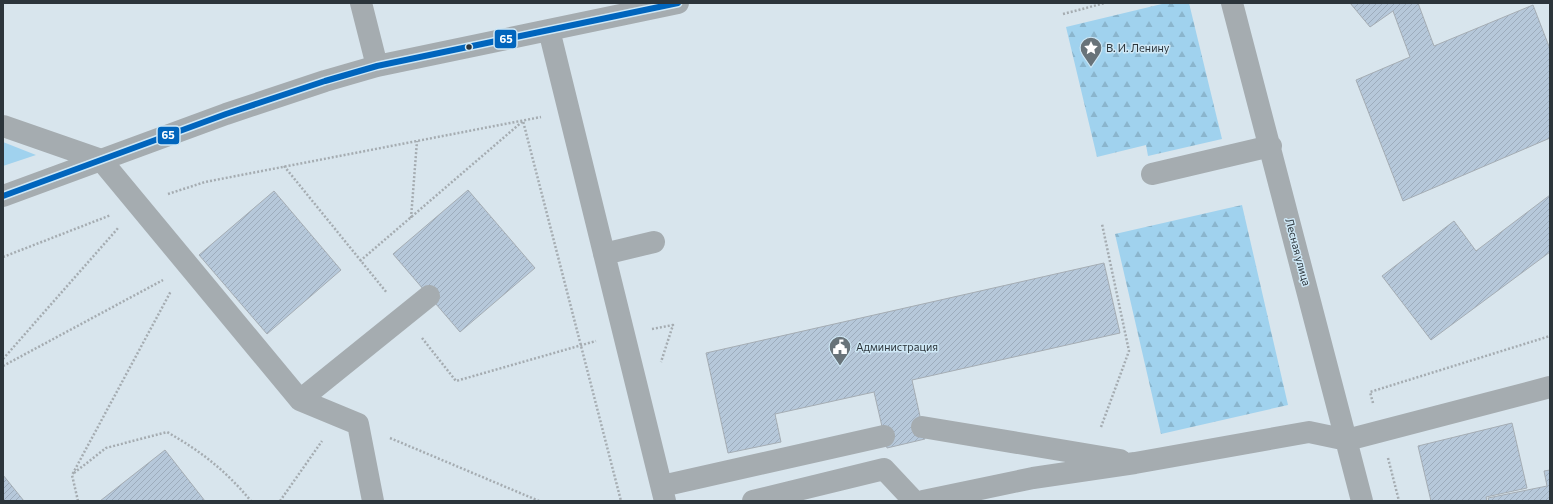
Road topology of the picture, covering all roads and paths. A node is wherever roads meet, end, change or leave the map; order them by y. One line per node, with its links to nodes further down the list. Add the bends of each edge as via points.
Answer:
1 (361, 3): 7 (street)
2 (678, 3): 6 (street)
3 (1105, 3): 5 (path)
4 (1232, 3): 12 (street, Лесная улица)
5 (1063, 14)
6 (549, 30): 7 (street); 8 (street)
7 (377, 66): 13 (street, via 268,99)
8 (569, 112): 9 (path); 20 (street)
9 (523, 121): 11 (path); 17 (path); 44 (path)
10 (3, 126): 13 (street)
11 (417, 141): 16 (path, via 205,182); 17 (path)
12 (1270, 146): 14 (street); 34 (street, Лесная улица)
13 (101, 160): 15 (street); 16 (street)
14 (1152, 174)
15 (3, 196)
16 (139, 204): 21 (path); 23 (street); 26 (path)
17 (411, 218): 22 (path)
18 (1102, 224): 35 (path, via 1129,350)
19 (654, 242): 20 (street)
20 (604, 254): 38 (street)
21 (3, 257)
22 (360, 261)
23 (184, 266): 27 (path); 30 (street, via 229,301); 37 (path)
24 (429, 296): 30 (street)
25 (1550, 336): 29 (path)
26 (3, 360)
27 (3, 366)
28 (1550, 387): 34 (street)
29 (1370, 392)
30 (300, 400): 31 (street)
31 (349, 420): 41 (path); 42 (street); 43 (path)
32 (922, 427): 35 (street)
33 (884, 436): 38 (street)
34 (1347, 440): 36 (street, via 1309,432); 48 (street, Лесная улица)
35 (1091, 454): 36 (street)
36 (1135, 463): 47 (street, via 1033,478)
37 (72, 475): 39 (path); 40 (path, via 106,448 167,432 194,448 232,478)
38 (664, 494)
39 (78, 501)
40 (251, 501)
41 (280, 501)
42 (373, 501)
43 (539, 501)
44 (621, 501)
45 (753, 501): 46 (street, via 884,469)
46 (914, 501)
47 (923, 501)
48 (1362, 501)

